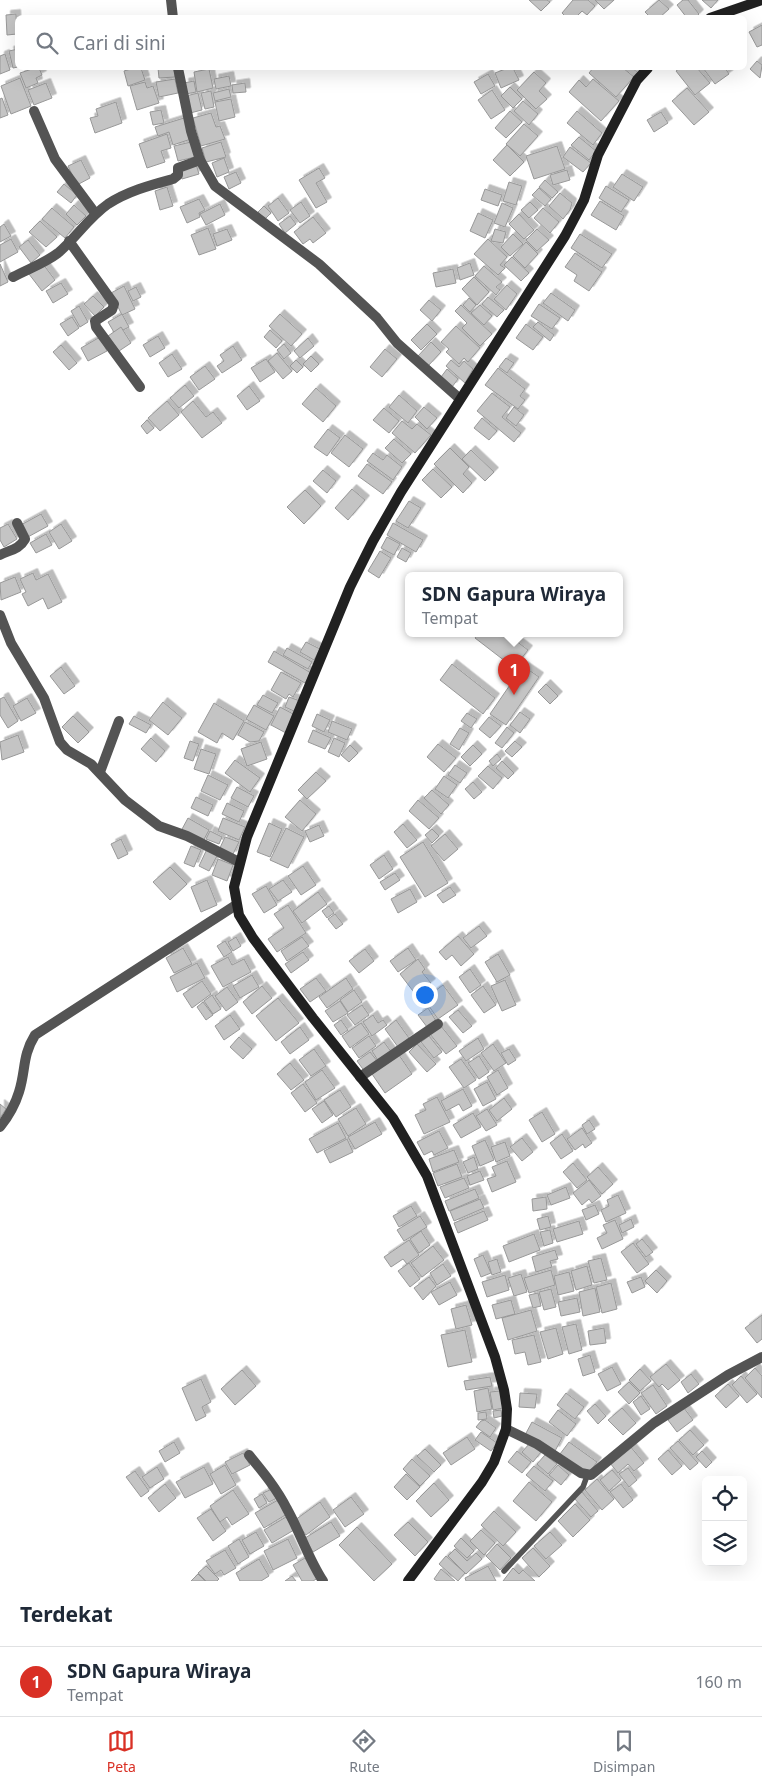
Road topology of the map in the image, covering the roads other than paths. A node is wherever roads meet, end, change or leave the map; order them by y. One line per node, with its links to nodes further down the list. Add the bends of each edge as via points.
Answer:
1 (171, 0): 3 (street)
2 (760, 0): 4 (main road)
3 (173, 15)
4 (718, 15)
5 (178, 70): 8 (street)
6 (646, 70): 13 (main road, via 637,80 603,146 584,200 565,236)
7 (34, 112): 9 (street, via 56,159)
8 (200, 160): 9 (street, via 178,168 178,175 173,179 137,190); 13 (street, via 216,186 319,264 377,318 397,343)
9 (95, 214): 10 (street)
10 (69, 241): 11 (street, via 48,260); 12 (street, via 114,304 112,310 95,321 96,327)
11 (13, 277)
12 (140, 387)
13 (460, 399): 19 (main road, via 401,492 354,580 274,769)
14 (17, 523): 15 (street, via 25,539 19,548)
15 (0, 555)
16 (0, 615): 18 (street, via 11,643 44,698 60,742 74,756)
17 (119, 722): 18 (street)
18 (100, 772): 19 (street, via 125,800 159,826)
19 (240, 862): 20 (main road, via 234,887)
20 (236, 905): 22 (main road, via 253,938); 23 (street, via 35,1035 26,1050 13,1107)
21 (438, 1024): 22 (street)
22 (360, 1077): 25 (main road, via 393,1118 435,1194 497,1365 507,1409)
23 (0, 1128)
24 (762, 1357): 27 (street, via 654,1423)
25 (506, 1430): 27 (street, via 538,1444); 30 (main road, via 494,1462 482,1482)
26 (249, 1455): 29 (street, via 272,1483)
27 (587, 1476): 28 (lane, via 582,1488)
28 (504, 1571)
29 (324, 1581)
30 (408, 1581)

